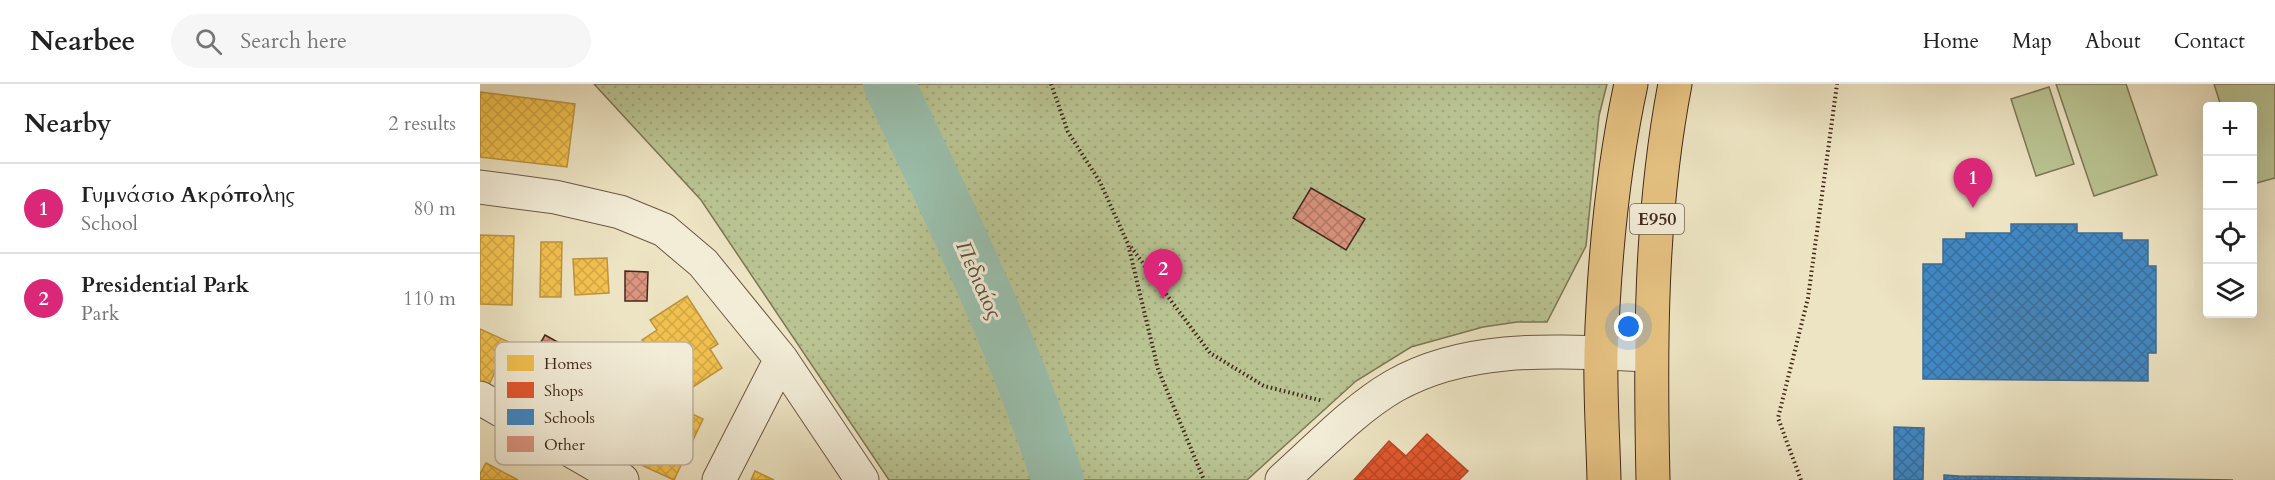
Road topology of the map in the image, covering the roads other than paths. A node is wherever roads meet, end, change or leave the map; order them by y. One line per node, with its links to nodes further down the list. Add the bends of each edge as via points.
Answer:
1 (1630, 84): 4 (main road, E950, via 1609,223)
2 (1675, 84): 5 (main road, E950, via 1656,223)
3 (480, 187): 6 (street, via 555,197 620,212 664,230 703,263)
4 (1601, 353): 5 (street); 13 (street, via 1510,353 1465,360 1395,386 1360,410); 14 (main road, E950)
5 (1650, 355): 15 (main road, E950)
6 (780, 359): 11 (street); 12 (street)
7 (480, 398): 8 (street)
8 (495, 407)
9 (596, 465): 10 (street)
10 (622, 480)
11 (718, 480)
12 (862, 480)
13 (1282, 480)
14 (1604, 480)
15 (1653, 480)

